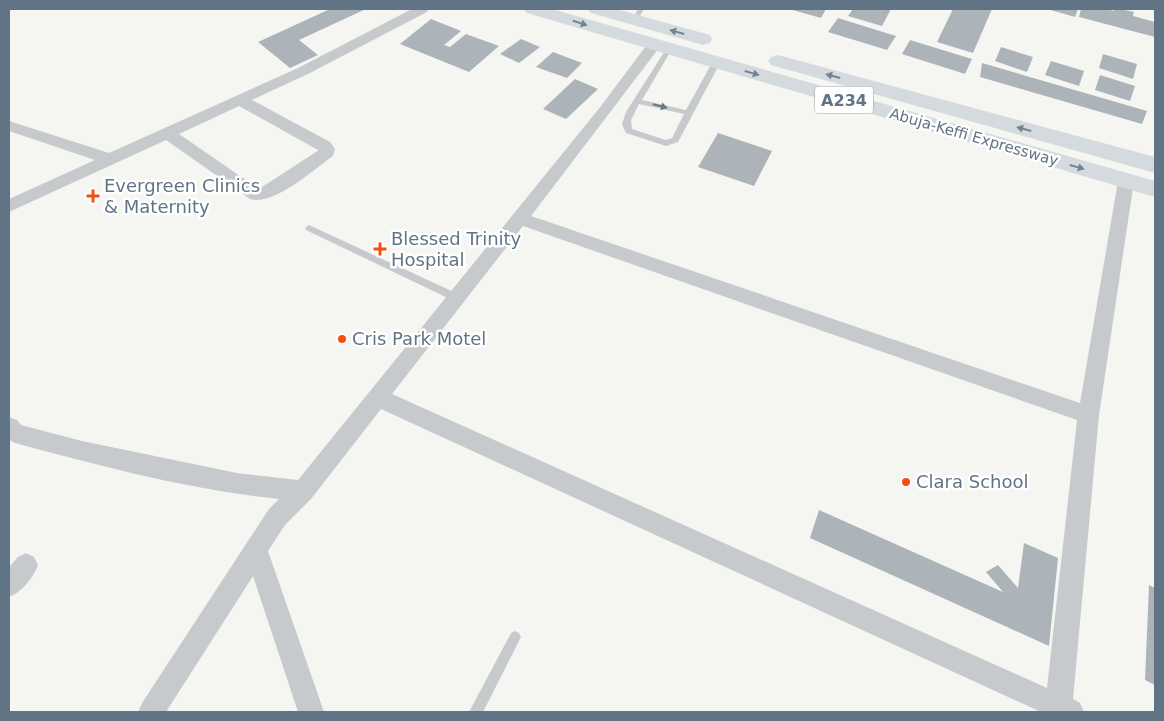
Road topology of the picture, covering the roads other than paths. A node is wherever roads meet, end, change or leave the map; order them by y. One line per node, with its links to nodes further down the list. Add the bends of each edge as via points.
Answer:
1 (422, 9): 7 (street)
2 (533, 9): 5 (highway, Abuja-Keffi Expressway / A234, one-way to 5)
3 (597, 9): 4 (highway, Abuja-Keffi Expressway / A234)
4 (638, 14): 13 (highway, Abuja-Keffi Expressway / A234, one-way to 4, via 770,59)
5 (662, 47): 6 (highway, Abuja-Keffi Expressway / A234); 8 (lane); 17 (street, via 606,109)
6 (716, 63): 9 (lane); 14 (highway, Abuja-Keffi Expressway / A234, one-way to 14)
7 (240, 100): 11 (street); 11 (street, via 324,146 327,152 263,196 256,195)
8 (637, 101): 9 (lane, one-way to 9); 9 (lane, via 625,123 626,128 666,143 675,140)
9 (688, 113)
10 (9, 126): 12 (street)
11 (167, 133): 12 (street)
12 (109, 159): 16 (street)
13 (1155, 165)
14 (1126, 181): 15 (highway, Abuja-Keffi Expressway / A234); 21 (street)
15 (1155, 190)
16 (9, 206)
17 (518, 218): 19 (street); 21 (street)
18 (309, 228): 19 (lane)
19 (455, 297): 20 (street)
20 (377, 397): 23 (street); 28 (street)
21 (1088, 415): 28 (street)
22 (9, 427): 23 (street, via 14,433 82,451 237,484)
23 (303, 491): 24 (street, via 277,517)
24 (256, 550): 29 (street); 30 (street)
25 (26, 564): 26 (street)
26 (9, 585)
27 (515, 637): 31 (lane)
28 (1062, 710)
29 (151, 712)
30 (311, 712)
31 (476, 712)

